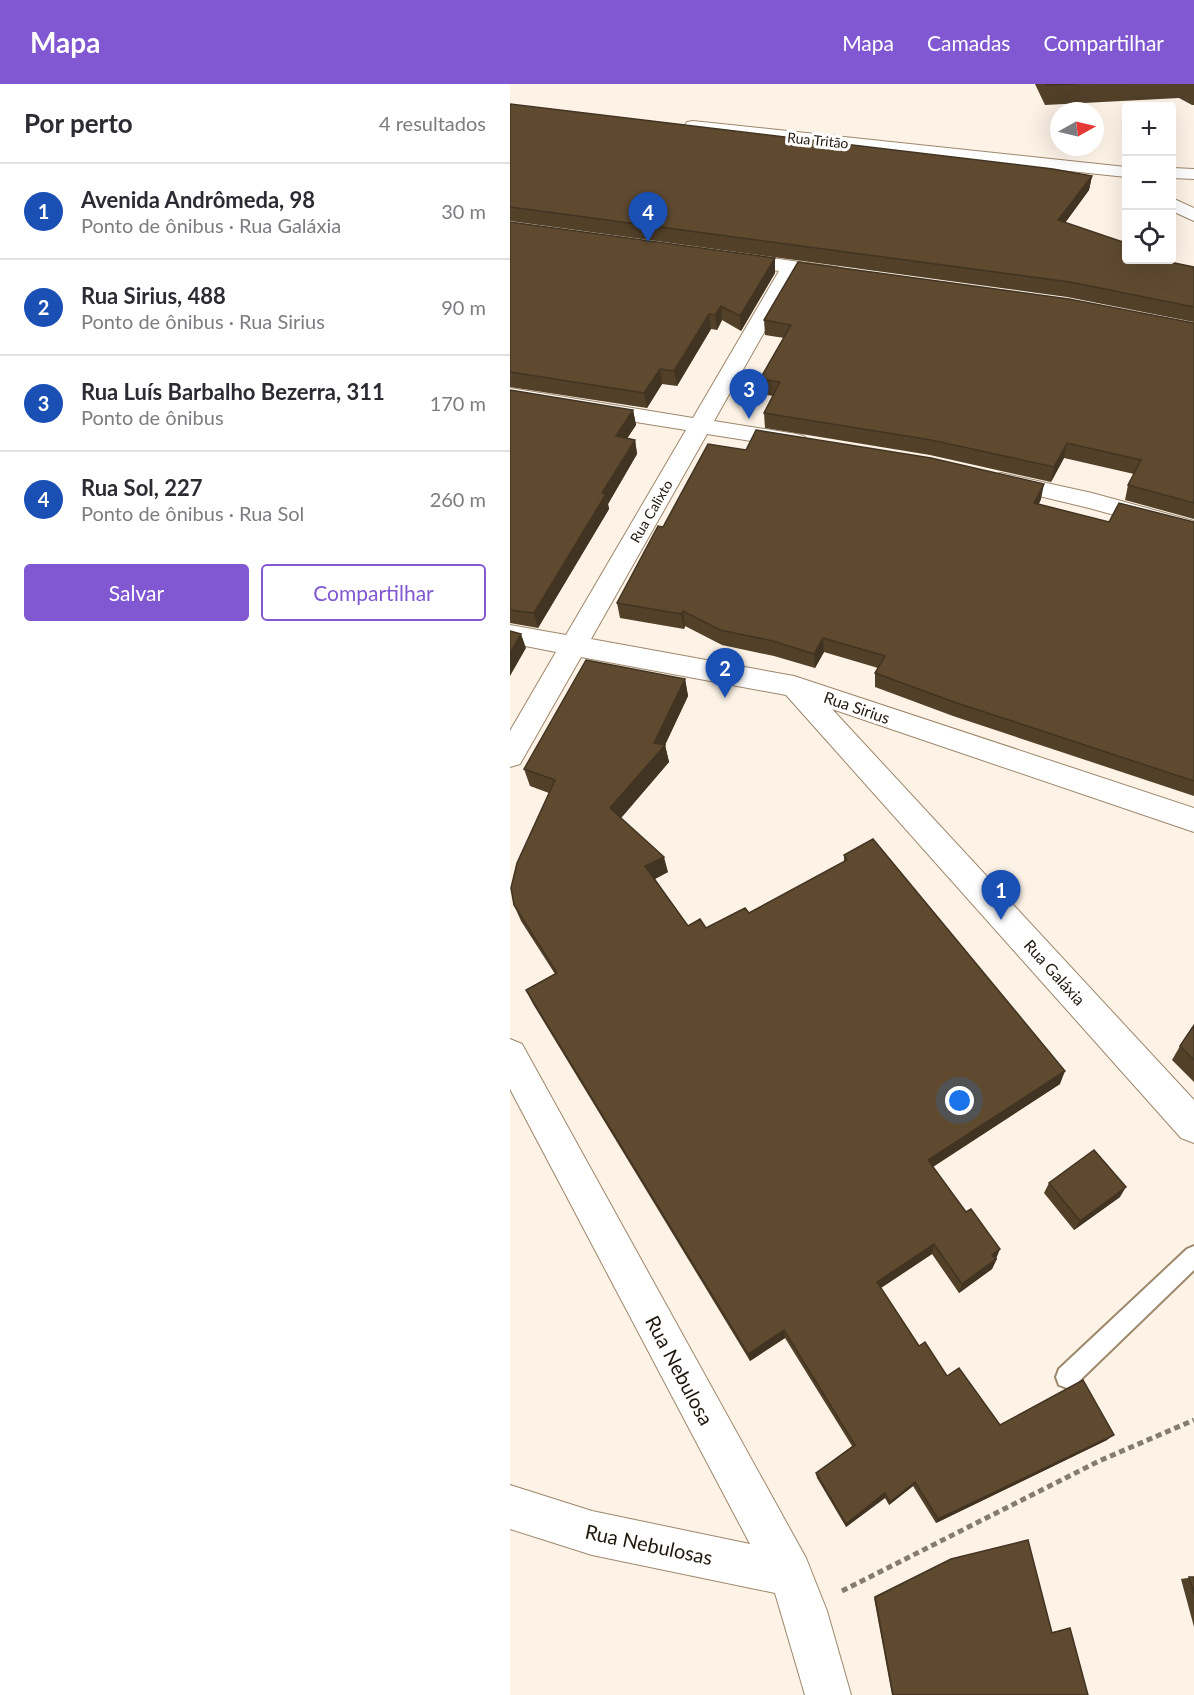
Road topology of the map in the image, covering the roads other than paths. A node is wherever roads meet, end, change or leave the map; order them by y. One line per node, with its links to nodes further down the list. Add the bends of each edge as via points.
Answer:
1 (676, 124): 2 (street, Rua Tritão)
2 (1102, 171): 4 (street); 6 (street)
3 (1176, 173): 5 (street)
4 (1122, 174)
5 (1194, 174)
6 (1122, 181)
7 (1176, 186): 8 (street)
8 (1194, 190)
9 (1176, 206): 10 (street)
10 (1194, 215)
11 (721, 257): 12 (street)
12 (791, 267): 13 (street); 15 (street, Rua Calixto)
13 (860, 277)
14 (510, 395): 15 (street)
15 (700, 425): 16 (street); 20 (street, Rua Calixto)
16 (815, 444)
17 (976, 474): 18 (street)
18 (1194, 529)
19 (510, 634): 20 (street, Rua Sirius)
20 (574, 645): 21 (street, Rua Sirius); 22 (street, Rua Calixto)
21 (794, 686): 23 (street, Rua Sirius); 25 (street, Rua Galáxia)
22 (510, 756)
23 (1194, 820)
24 (510, 1055): 29 (street, Rua Nebulosa)
25 (1194, 1126)
26 (1194, 1256): 27 (lane)
27 (1067, 1377)
28 (510, 1507): 29 (street, Rua Nebulosas)
29 (797, 1592): 30 (street, Rua Nebulosa)
30 (828, 1695)

